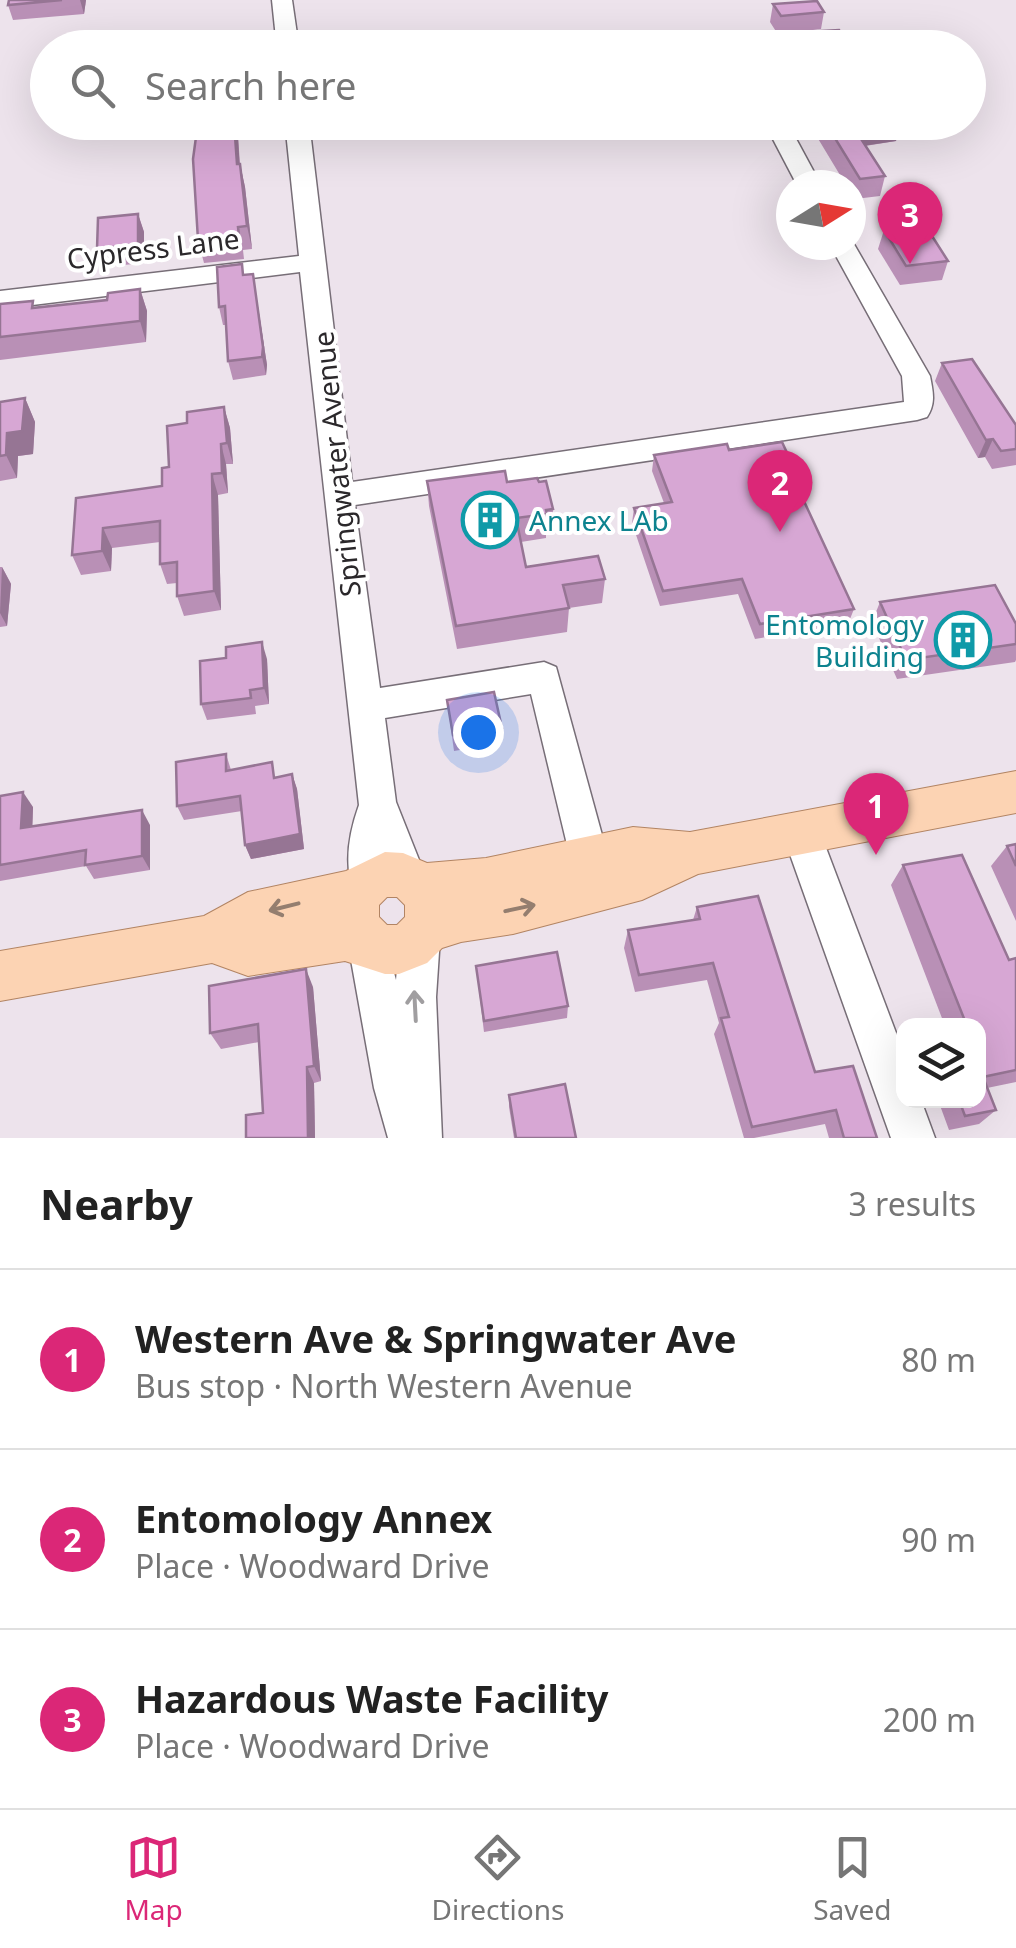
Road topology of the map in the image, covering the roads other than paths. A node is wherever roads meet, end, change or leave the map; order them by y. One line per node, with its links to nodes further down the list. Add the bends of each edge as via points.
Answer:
1 (282, 0): 2 (street)
2 (286, 30)
3 (299, 140): 7 (street, Springwater Avenue)
4 (785, 140): 5 (street)
5 (802, 170)
6 (851, 260): 9 (street, via 916,376 917,410)
7 (315, 262): 8 (street, Cypress Lane); 9 (street, Springwater Avenue)
8 (0, 300)
9 (338, 496): 10 (street, Springwater Avenue)
10 (364, 706): 14 (street, via 544,678); 15 (street, Springwater Avenue, via 378,805 368,832)
11 (1016, 792): 12 (main road)
12 (801, 832): 13 (main road); 19 (street)
13 (692, 853): 14 (main road, via 633,849); 15 (main road, one-way to 13, via 461,918 513,910 642,877)
14 (588, 857): 15 (main road)
15 (392, 910): 16 (main road, via 345,937 248,952 212,939); 17 (street, Springwater Avenue, via 396,1088); 18 (street, Springwater Avenue, one-way to 15, via 414,985)
16 (0, 976)
17 (410, 1138)
18 (420, 1138)
19 (913, 1138)

